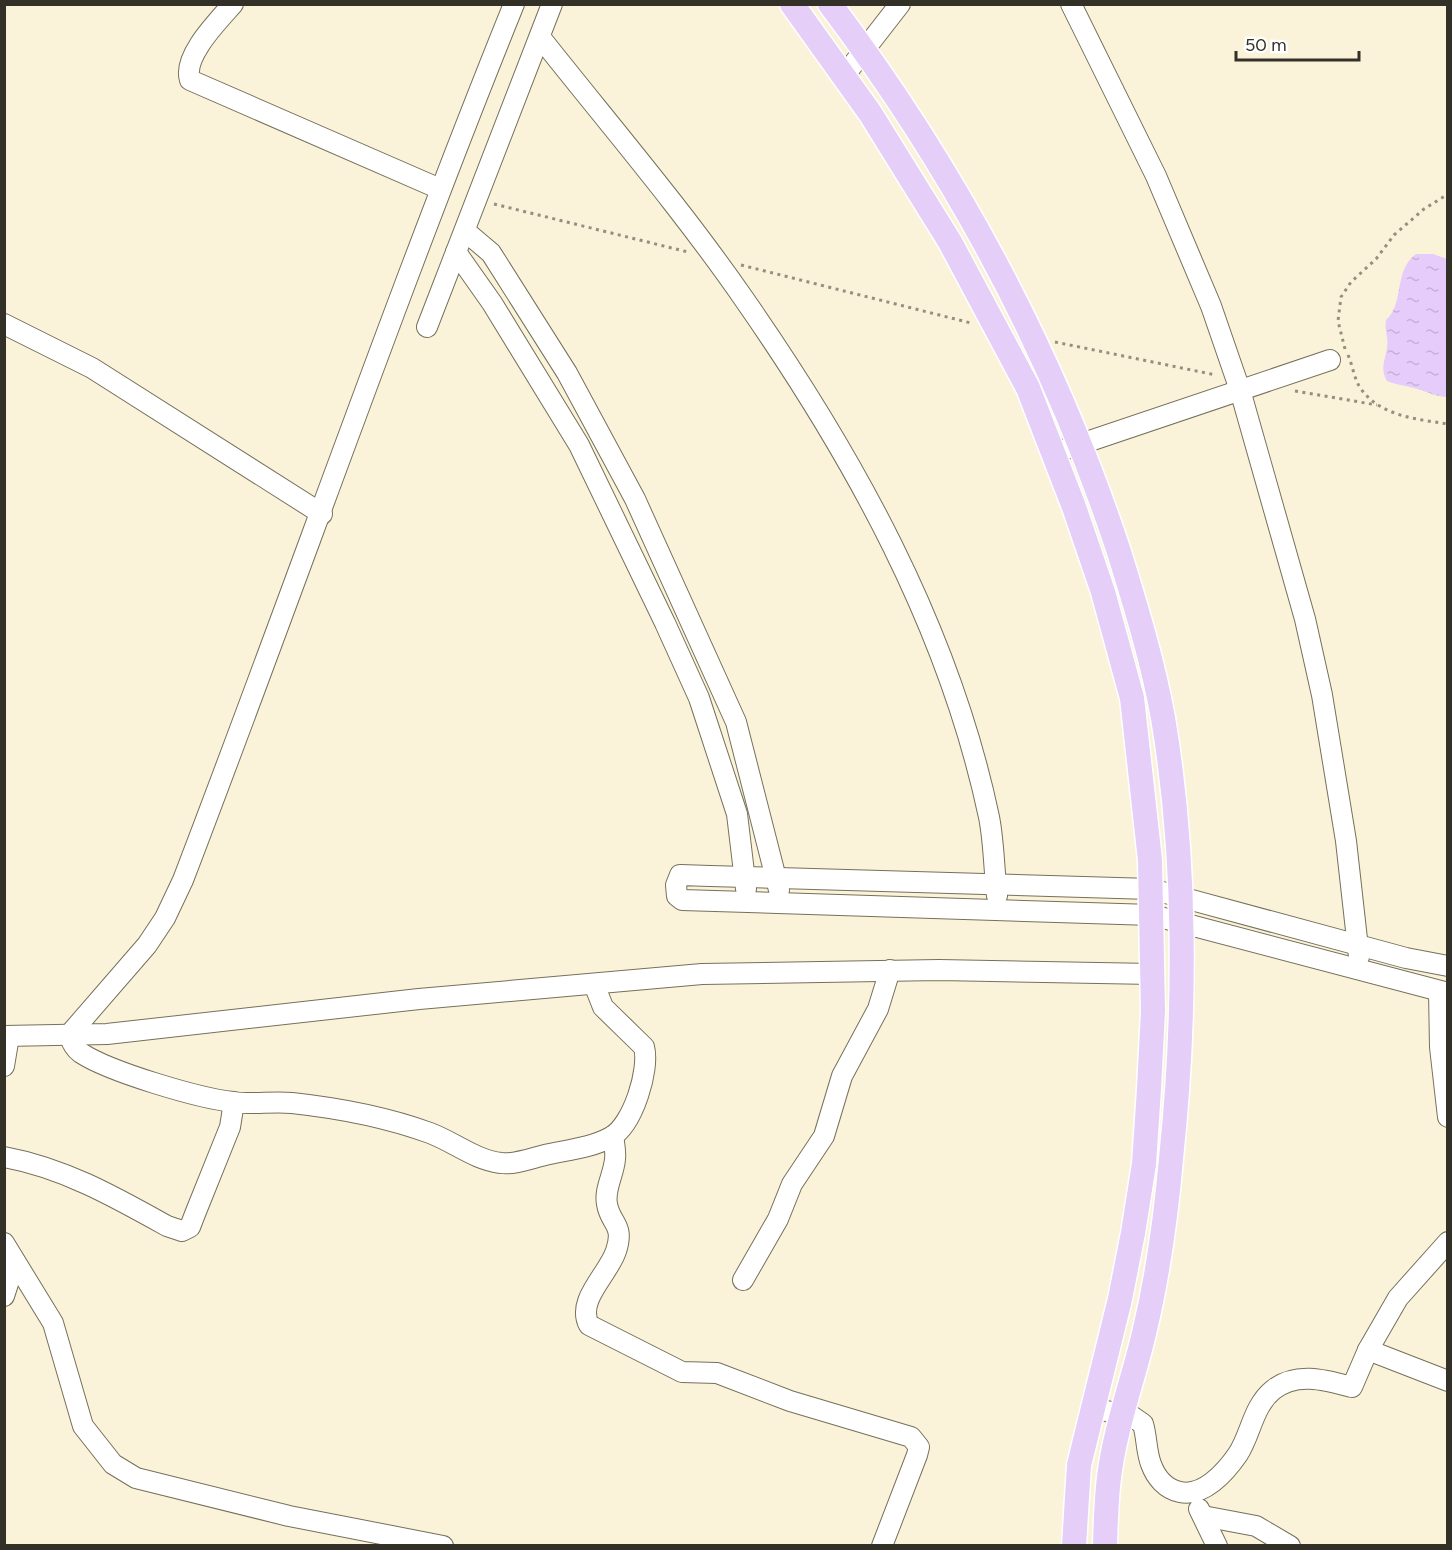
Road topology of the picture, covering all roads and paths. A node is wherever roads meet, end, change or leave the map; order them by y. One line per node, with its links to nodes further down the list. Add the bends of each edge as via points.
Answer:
1 (233, 4): 11 (street, via 207,33 190,62 190,80)
2 (514, 4): 11 (street)
3 (552, 4): 8 (street)
4 (792, 4): 10 (main road)
5 (830, 4): 9 (main road)
6 (900, 4): 9 (street)
7 (1071, 4): 19 (street, via 1156,176 1211,306)
8 (540, 37): 13 (street); 28 (street, via 744,299 848,460 910,577 964,720 989,819)
9 (864, 52): 10 (street); 17 (main road, via 980,233)
10 (844, 76): 24 (main road, via 951,242 1028,388)
11 (440, 189): 25 (street)
12 (1448, 194): 21 (path, via 1394,235 1341,297 1341,339 1359,385)
13 (465, 231): 14 (street); 27 (street, via 490,252 567,374 635,499 736,722)
14 (456, 252): 16 (street); 26 (street, via 579,445 665,623 699,698 737,814)
15 (4, 324): 25 (street, via 92,368)
16 (427, 327)
17 (1032, 337): 19 (path); 23 (main road)
18 (1330, 360): 19 (street)
19 (1238, 385): 23 (street); 36 (street, via 1305,619 1322,695)
20 (1292, 390): 21 (path)
21 (1379, 405): 22 (path, via 1389,412)
22 (1448, 424)
23 (1080, 445): 24 (street); 30 (main road, via 1097,486 1150,657 1173,796)
24 (1054, 453): 29 (main road, via 1104,592 1132,698)
25 (322, 513): 43 (street, via 179,889 147,945)
26 (744, 876): 27 (street); 31 (street); 31 (street, via 680,876 676,896 682,900)
27 (776, 878): 28 (street); 32 (street)
28 (996, 884): 29 (street); 33 (street)
29 (1151, 889): 30 (street); 34 (main road)
30 (1178, 894): 35 (main road); 36 (street)
31 (748, 904): 32 (street)
32 (782, 905): 33 (street)
33 (998, 911): 34 (street)
34 (1152, 915): 35 (street); 40 (main road)
35 (1180, 923): 39 (street); 58 (main road, via 1176,1112 1168,1188 1145,1329)
36 (1359, 945): 37 (street); 39 (street)
37 (1448, 966)
38 (890, 970): 40 (street); 41 (street, via 702,975); 53 (street, via 878,1009 842,1076 824,1136 792,1184 778,1219)
39 (1359, 970): 42 (street)
40 (1153, 974): 57 (main road, via 1144,1164 1120,1299)
41 (594, 984): 43 (street); 48 (street, via 603,1007 639,1041 646,1057 636,1100)
42 (1443, 992): 47 (street, via 1440,1047)
43 (69, 1035): 44 (street); 46 (street, via 80,1053 100,1062 198,1095)
44 (7, 1036): 45 (street)
45 (4, 1066)
46 (234, 1102): 48 (street, via 278,1101 389,1121 430,1133 473,1155 503,1164 576,1149); 49 (street, via 230,1127 195,1214 189,1227 182,1231 57,1170)
47 (1448, 1117)
48 (613, 1136): 62 (street, via 615,1158 607,1205 620,1236 609,1268 585,1311 589,1325 682,1372 717,1373 790,1401 911,1437 919,1447 917,1455)
49 (4, 1157)
50 (1448, 1242): 55 (street, via 1398,1298)
51 (4, 1243): 52 (street)
52 (15, 1262): 54 (street); 61 (street, via 54,1323 83,1426 113,1464 136,1478 289,1516)
53 (743, 1280)
54 (4, 1296)
55 (1368, 1350): 56 (street); 59 (street, via 1352,1387 1320,1378 1299,1378 1274,1389 1261,1403 1238,1454 1211,1483)
56 (1448, 1381)
57 (1093, 1408): 58 (street); 63 (main road, via 1079,1465)
58 (1122, 1414): 59 (street, via 1143,1424 1151,1465 1160,1480 1172,1490); 64 (main road, via 1110,1467)
59 (1189, 1494): 60 (street)
60 (1203, 1516): 65 (street); 66 (street, via 1256,1526)
61 (443, 1545)
62 (882, 1545)
63 (1074, 1545)
64 (1105, 1545)
65 (1217, 1545)
66 (1290, 1545)

